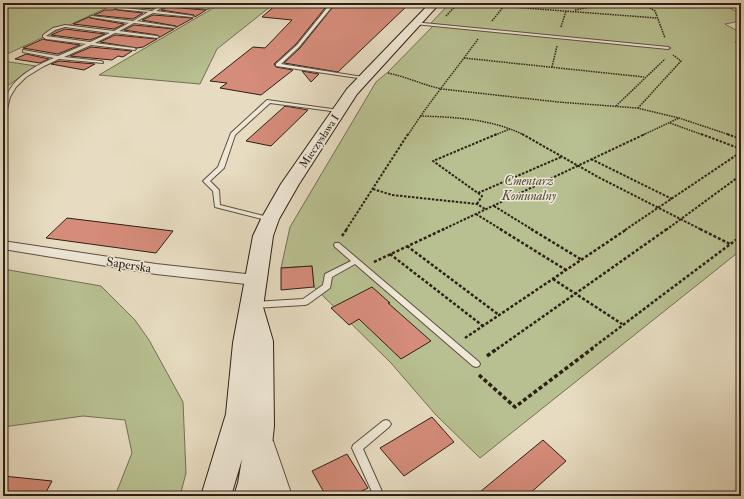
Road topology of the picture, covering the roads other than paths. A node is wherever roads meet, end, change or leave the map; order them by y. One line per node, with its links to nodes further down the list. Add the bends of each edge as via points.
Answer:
1 (163, 3): 4 (lane)
2 (333, 3): 21 (lane, via 278,66)
3 (435, 3): 11 (main road, Mieczysława I)
4 (166, 4): 6 (lane); 7 (lane)
5 (117, 8): 7 (lane)
6 (206, 8)
7 (152, 12): 8 (lane); 10 (lane)
8 (192, 16)
9 (92, 17): 10 (lane)
10 (134, 22): 12 (lane); 13 (lane)
11 (414, 24): 16 (lane); 21 (main road, Mieczysława I)
12 (174, 27)
13 (114, 32): 14 (lane); 15 (lane); 15 (lane, via 65,26 54,29 44,36)
14 (157, 37)
15 (90, 44): 17 (lane); 19 (lane)
16 (668, 48)
17 (134, 49)
18 (24, 51): 19 (lane)
19 (60, 58): 20 (lane); 23 (lane, via 40,67 17,83 10,91)
20 (101, 62)
21 (366, 75): 22 (main road, Mieczysława I)
22 (339, 111): 24 (main road, Mieczysława I); 24 (lane, via 269,101 233,134 221,168 206,181 216,190 217,206)
23 (3, 113)
24 (270, 219): 28 (main road, Mieczysława I, via 263,236)
25 (3, 245): 28 (street, Saperska, via 156,269)
26 (337, 245): 27 (lane)
27 (356, 261): 29 (lane, via 328,276 327,286 305,302); 30 (lane)
28 (255, 280): 29 (main road, Mieczysława I)
29 (252, 306): 32 (main road, Mieczysława I, via 261,341); 33 (main road, Mieczysława I, via 245,343 239,414)
30 (476, 364)
31 (386, 424): 36 (lane, via 357,448)
32 (260, 426): 34 (main road, Mieczysława I); 35 (street, via 267,465)
33 (216, 496)
34 (249, 496)
35 (278, 496)
36 (379, 496)

